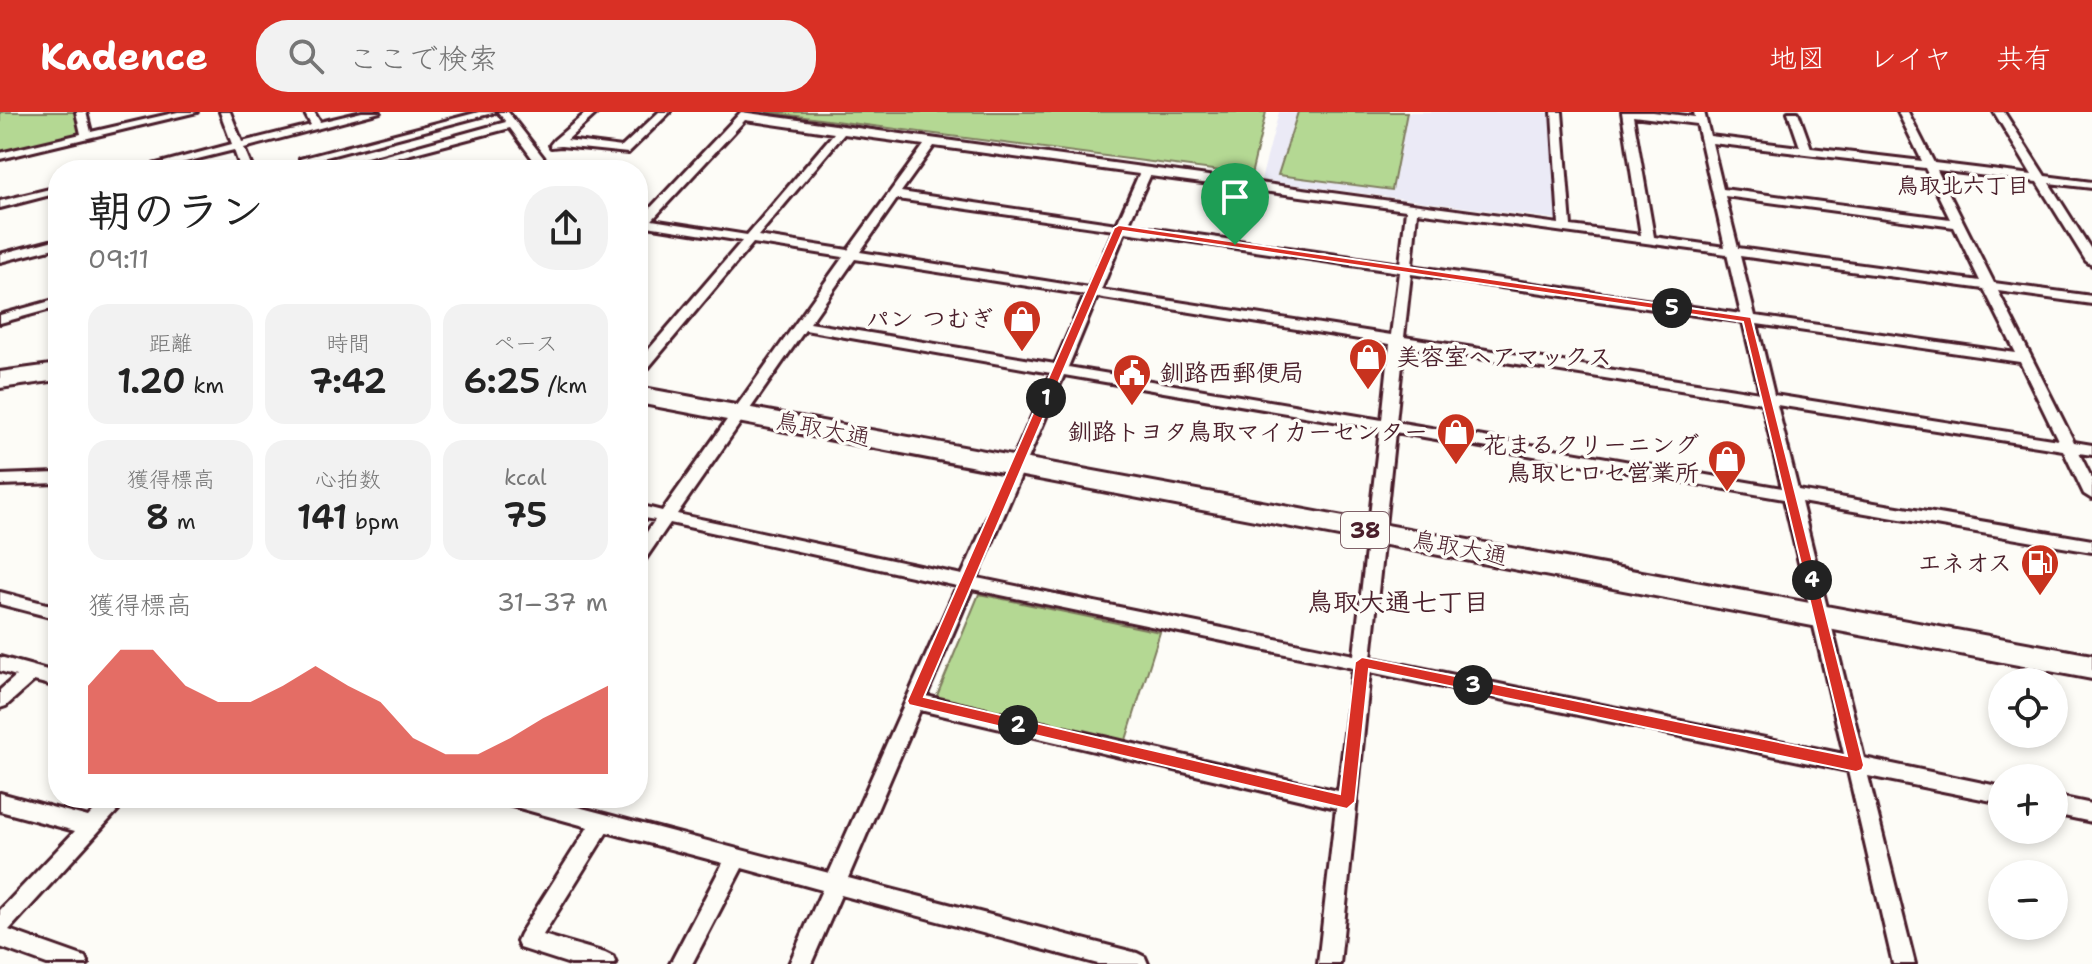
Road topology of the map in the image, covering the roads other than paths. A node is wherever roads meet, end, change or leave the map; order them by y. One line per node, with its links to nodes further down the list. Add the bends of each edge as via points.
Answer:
1 (81, 112): 20 (street)
2 (192, 112): 20 (street)
3 (225, 112): 24 (street)
4 (309, 112): 18 (street)
5 (375, 112): 18 (street)
6 (491, 112): 29 (street)
7 (524, 112): 17 (street)
8 (593, 112): 22 (street)
9 (665, 112): 22 (street, via 624,151)
10 (1557, 112): 46 (street)
11 (1627, 112): 16 (street); 48 (street)
12 (1793, 112): 25 (street)
13 (1903, 112): 33 (street)
14 (1999, 112): 35 (street)
15 (745, 114): 19 (street); 42 (street)
16 (1700, 116): 21 (street)
17 (508, 119): 30 (street); 31 (street)
18 (317, 126): 24 (street)
19 (842, 130): 23 (street); 47 (street)
20 (87, 136): 26 (street)
21 (1706, 139): 25 (street); 37 (street)
22 (558, 142): 32 (street)
23 (931, 142): 34 (street); 39 (street)
24 (238, 146): 27 (street); 28 (street)
25 (1807, 151): 33 (street)
26 (0, 156)
27 (181, 160)
28 (243, 160)
29 (305, 160)
30 (371, 160)
31 (538, 160)
32 (546, 160)
33 (1930, 166): 35 (street); 43 (street)
34 (1146, 171): 41 (street); 45 (street)
35 (2041, 179): 36 (street); 53 (street)
36 (2092, 185)
37 (1718, 192): 43 (street); 50 (street)
38 (48, 193): 40 (street)
39 (895, 195): 45 (street); 51 (street)
40 (0, 205)
41 (1412, 208): 46 (street); 54 (street)
42 (648, 216)
43 (1958, 224): 55 (street)
44 (648, 225): 47 (street)
45 (1119, 228): 54 (street); 56 (street)
46 (1565, 228): 48 (street)
47 (751, 239): 51 (street); 63 (street)
48 (1648, 240): 50 (street)
49 (48, 246): 52 (street)
50 (1733, 252): 55 (street); 60 (street)
51 (851, 255): 56 (street); 61 (street)
52 (0, 258)
53 (2092, 261)
54 (1404, 270): 60 (street); 62 (street)
55 (1990, 286): 57 (street); 64 (street)
56 (1091, 293): 62 (street); 65 (street)
57 (2092, 300)
58 (48, 306): 59 (street)
59 (0, 319)
60 (1747, 319): 64 (street); 69 (street)
61 (804, 326): 65 (street); 70 (street)
62 (1396, 341): 69 (street); 71 (street)
63 (648, 359)
64 (2026, 359): 72 (street)
65 (1058, 369): 71 (street); 74 (street)
66 (48, 373): 67 (highway)
67 (0, 380)
68 (648, 397): 70 (highway, 鳥取大通 / 38)
69 (1767, 399): 72 (street); 77 (street)
70 (739, 413): 74 (highway, 鳥取大通 / 38); 80 (street)
71 (1388, 423): 77 (street); 81 (street)
72 (2069, 446): 73 (street); 78 (street)
73 (2092, 450)
74 (1017, 467): 81 (highway, 鳥取大通 / 38); 84 (street)
75 (48, 478): 76 (street)
76 (0, 480)
77 (1790, 494): 83 (street); 87 (street)
78 (2092, 494)
79 (648, 513): 80 (street)
80 (666, 517): 82 (street); 84 (street)
81 (1375, 532): 87 (highway, 鳥取大通 / 38); 88 (street)
82 (648, 543)
83 (2092, 546)
84 (967, 582): 88 (street); 94 (street)
85 (0, 598): 86 (street)
86 (48, 610)
87 (1820, 615): 90 (highway, 鳥取大通 / 38); 95 (street)
88 (1362, 662): 95 (street); 98 (street)
89 (0, 664): 91 (street)
90 (2092, 667)
91 (31, 673): 92 (street); 93 (street)
92 (48, 677)
93 (0, 701)
94 (915, 701): 98 (street); 106 (street)
95 (1856, 765): 96 (street); 115 (street)
96 (1988, 792)
97 (0, 802): 104 (street)
98 (1347, 802): 114 (street)
99 (109, 808): 104 (street)
100 (550, 808): 103 (street)
101 (2068, 808): 102 (street)
102 (2092, 813)
103 (602, 822): 105 (street); 110 (street, via 528,941)
104 (91, 827): 107 (street)
105 (737, 857): 106 (street); 111 (street)
106 (835, 883): 112 (street); 113 (street)
107 (0, 925)
108 (0, 937): 109 (street)
109 (77, 964)
110 (605, 964)
111 (681, 964)
112 (800, 964)
113 (1137, 964)
114 (1329, 964)
115 (1904, 964)

